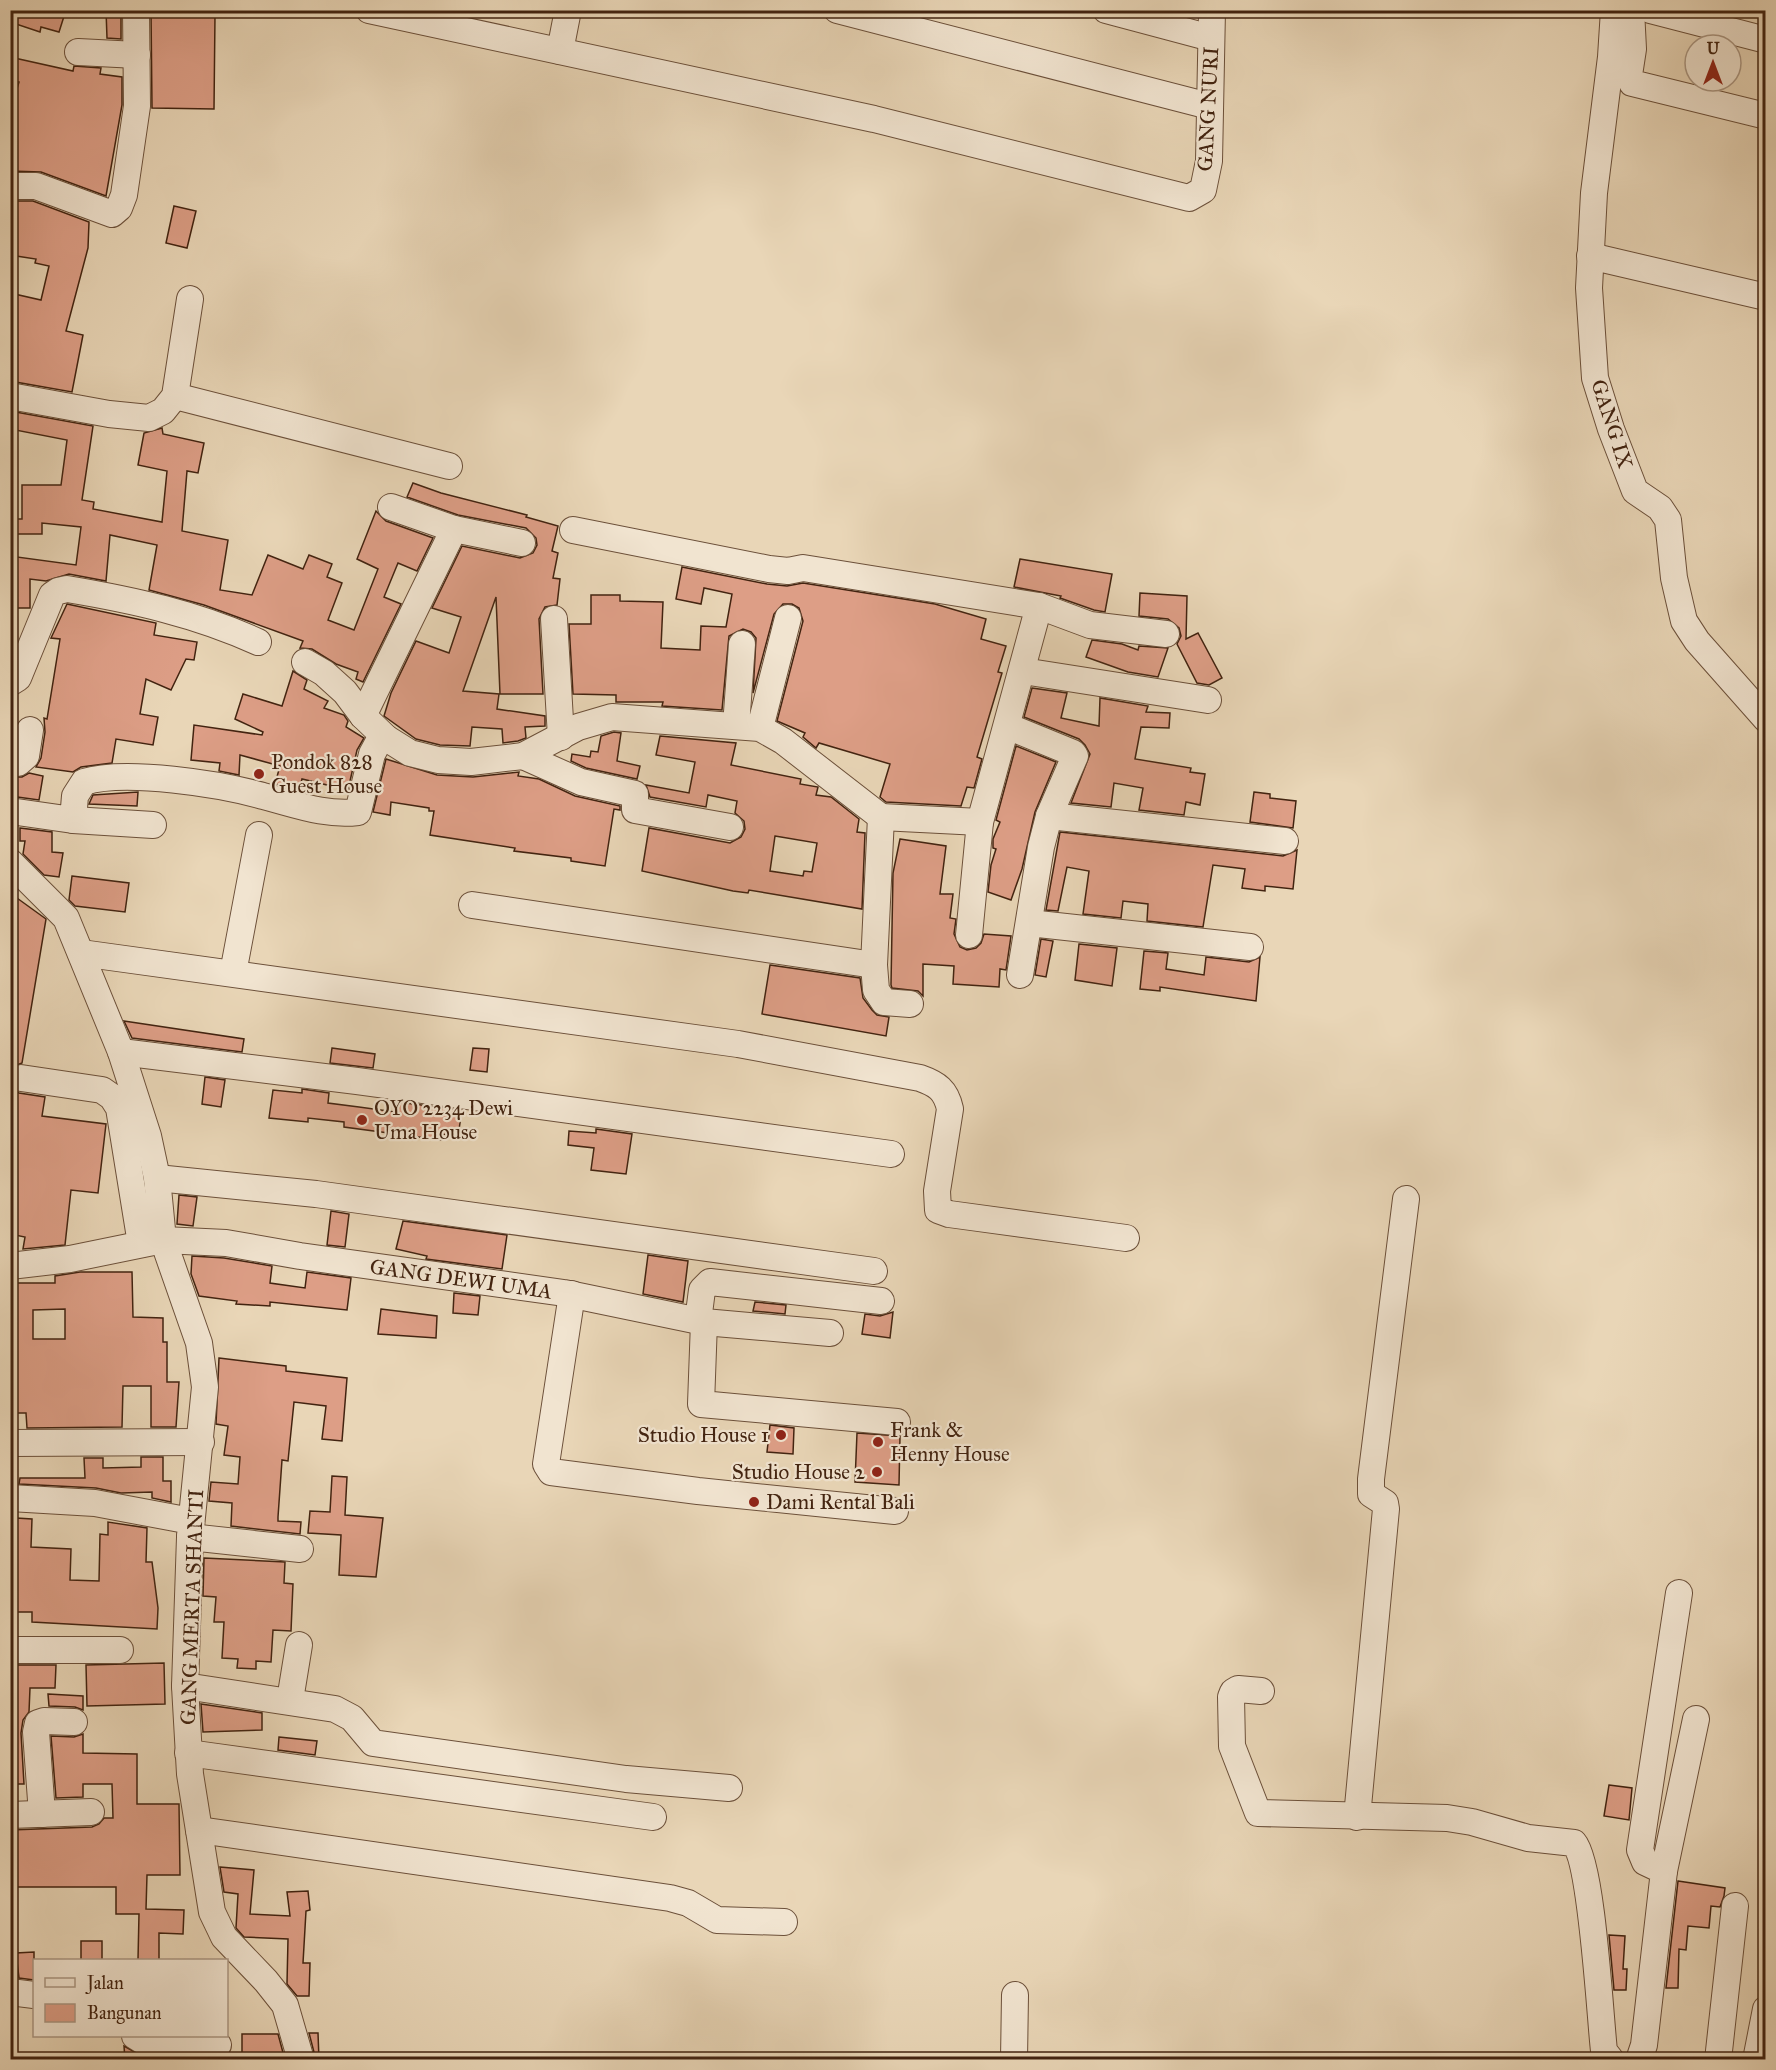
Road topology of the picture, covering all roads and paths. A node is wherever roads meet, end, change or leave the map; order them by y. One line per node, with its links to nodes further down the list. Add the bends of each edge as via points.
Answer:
1 (136, 10): 14 (street)
2 (369, 10): 12 (street)
3 (568, 10): 12 (street)
4 (837, 10): 15 (street)
5 (1106, 10): 10 (street)
6 (1212, 10): 10 (street, GANG NURI)
7 (1614, 10): 18 (street, GANG IX, via 1596,182)
8 (1631, 10): 16 (street, via 1632,83)
9 (1650, 10): 11 (street)
10 (1211, 38): 15 (street, GANG NURI)
11 (1766, 40)
12 (560, 51): 15 (street, GANG NURI, via 874,119 1189,198 1203,190 1209,161)
13 (78, 52): 14 (street)
14 (136, 55): 17 (street, via 137,106 124,195 116,212 106,212 36,186)
15 (1209, 106)
16 (1766, 116)
17 (10, 186)
18 (1597, 257): 19 (street); 39 (street, GANG IX, via 1588,288 1595,378 1611,429 1635,491 1660,508 1668,520 1674,578 1684,621)
19 (1766, 297)
20 (190, 299): 22 (street)
21 (10, 396): 22 (street, via 149,418 163,411)
22 (175, 396): 23 (street)
23 (449, 466)
24 (391, 507): 25 (street)
25 (454, 529): 27 (street); 38 (street)
26 (573, 530): 28 (street, via 769,569 802,568)
27 (522, 543)
28 (1039, 606): 31 (street, via 1090,625); 35 (street)
29 (788, 618): 41 (street)
30 (554, 619): 43 (street)
31 (1166, 634)
32 (258, 642): 36 (street, via 139,601 68,589 52,595 18,678)
33 (742, 644): 41 (street)
34 (305, 662): 38 (street, via 345,692)
35 (1023, 671): 37 (street); 40 (street)
36 (10, 683)
37 (1208, 700)
38 (363, 716): 44 (street)
39 (1766, 719)
40 (1007, 726): 48 (street, via 1075,756); 51 (street)
41 (748, 727): 43 (street, via 612,717 578,727); 49 (street, via 783,741)
42 (30, 730): 46 (street, via 26,756 18,763)
43 (561, 737): 45 (street)
44 (386, 738): 45 (street, via 410,753 438,760 471,762); 50 (street, via 379,741 372,754 358,812 323,812 195,783 95,778 78,788)
45 (523, 756): 53 (street, via 581,782 635,794 635,810)
46 (10, 762)
47 (10, 811): 50 (street)
48 (1049, 816): 55 (street); 58 (street)
49 (881, 817): 51 (street); 62 (street)
50 (73, 820): 52 (street)
51 (980, 822): 59 (street)
52 (153, 825)
53 (730, 827)
54 (259, 835): 63 (street)
55 (1285, 841)
56 (10, 862): 61 (street, via 66,918)
57 (471, 905): 62 (street)
58 (1029, 923): 60 (street); 64 (street)
59 (969, 935)
60 (1250, 947)
61 (81, 953): 63 (street); 66 (street)
62 (874, 965): 65 (street, via 880,999)
63 (233, 973): 71 (street, via 738,1044 920,1078 937,1084 950,1109 937,1191 938,1210)
64 (1020, 975)
65 (910, 1004)
66 (121, 1052): 68 (street); 69 (street)
67 (21, 1078): 72 (street, via 102,1089 112,1097 119,1108)
68 (891, 1154)
69 (157, 1178): 72 (street); 74 (street, via 316,1194)
70 (1406, 1199): 101 (street, via 1371,1479 1371,1494 1385,1503 1386,1509)
71 (1126, 1238)
72 (152, 1242): 73 (street, GANG DEWI UMA, via 70,1259); 75 (street, GANG DEWI UMA, via 226,1243); 80 (street, GANG MERTA SHANTI, via 200,1343 205,1387)
73 (10, 1266)
74 (874, 1271)
75 (572, 1294): 77 (street, GANG DEWI UMA); 83 (street, via 546,1464 551,1472)
76 (881, 1301): 77 (street, via 710,1282 702,1290)
77 (701, 1321): 78 (street, GANG DEWI UMA); 79 (street, via 700,1404)
78 (830, 1333)
79 (897, 1422)
80 (192, 1441): 81 (street); 84 (street, GANG MERTA SHANTI)
81 (10, 1443)
82 (10, 1498): 84 (street, via 95,1503)
83 (895, 1511)
84 (184, 1524): 85 (street); 90 (street, GANG MERTA SHANTI)
85 (300, 1549)
86 (1679, 1593): 103 (street, via 1640,1850 1645,1862)
87 (299, 1645): 92 (street)
88 (10, 1650): 89 (street)
89 (120, 1650)
90 (185, 1686): 92 (street); 95 (street, GANG MERTA SHANTI)
91 (1261, 1691): 101 (street, via 1238,1689 1232,1697 1232,1746 1254,1809 1265,1815)
92 (290, 1701): 96 (street, via 335,1709 352,1718 373,1743 626,1779)
93 (1696, 1719): 103 (street)
94 (74, 1722): 98 (street, via 38,1723)
95 (188, 1753): 100 (street); 102 (street, GANG MERTA SHANTI)
96 (729, 1788)
97 (91, 1812): 98 (street)
98 (42, 1814): 99 (street)
99 (10, 1815)
100 (653, 1817)
101 (1357, 1817): 114 (street, via 1447,1818 1528,1838 1574,1843 1587,1880 1604,2051)
102 (199, 1830): 105 (street, via 670,1898 688,1903 717,1920); 112 (street, GANG MERTA SHANTI, via 212,1912 224,1938 285,2005)
103 (1664, 1870): 115 (street, via 1644,2045)
104 (1735, 1906): 116 (street)
105 (784, 1922)
106 (10, 1992): 107 (street)
107 (33, 1995)
108 (1015, 1995): 113 (street)
109 (1766, 2009): 117 (street)
110 (137, 2037): 111 (street, via 152,2045 170,2047)
111 (218, 2046)
112 (301, 2060)
113 (1014, 2060)
114 (1611, 2060)
115 (1639, 2060)
116 (1718, 2060)
117 (1756, 2060)

